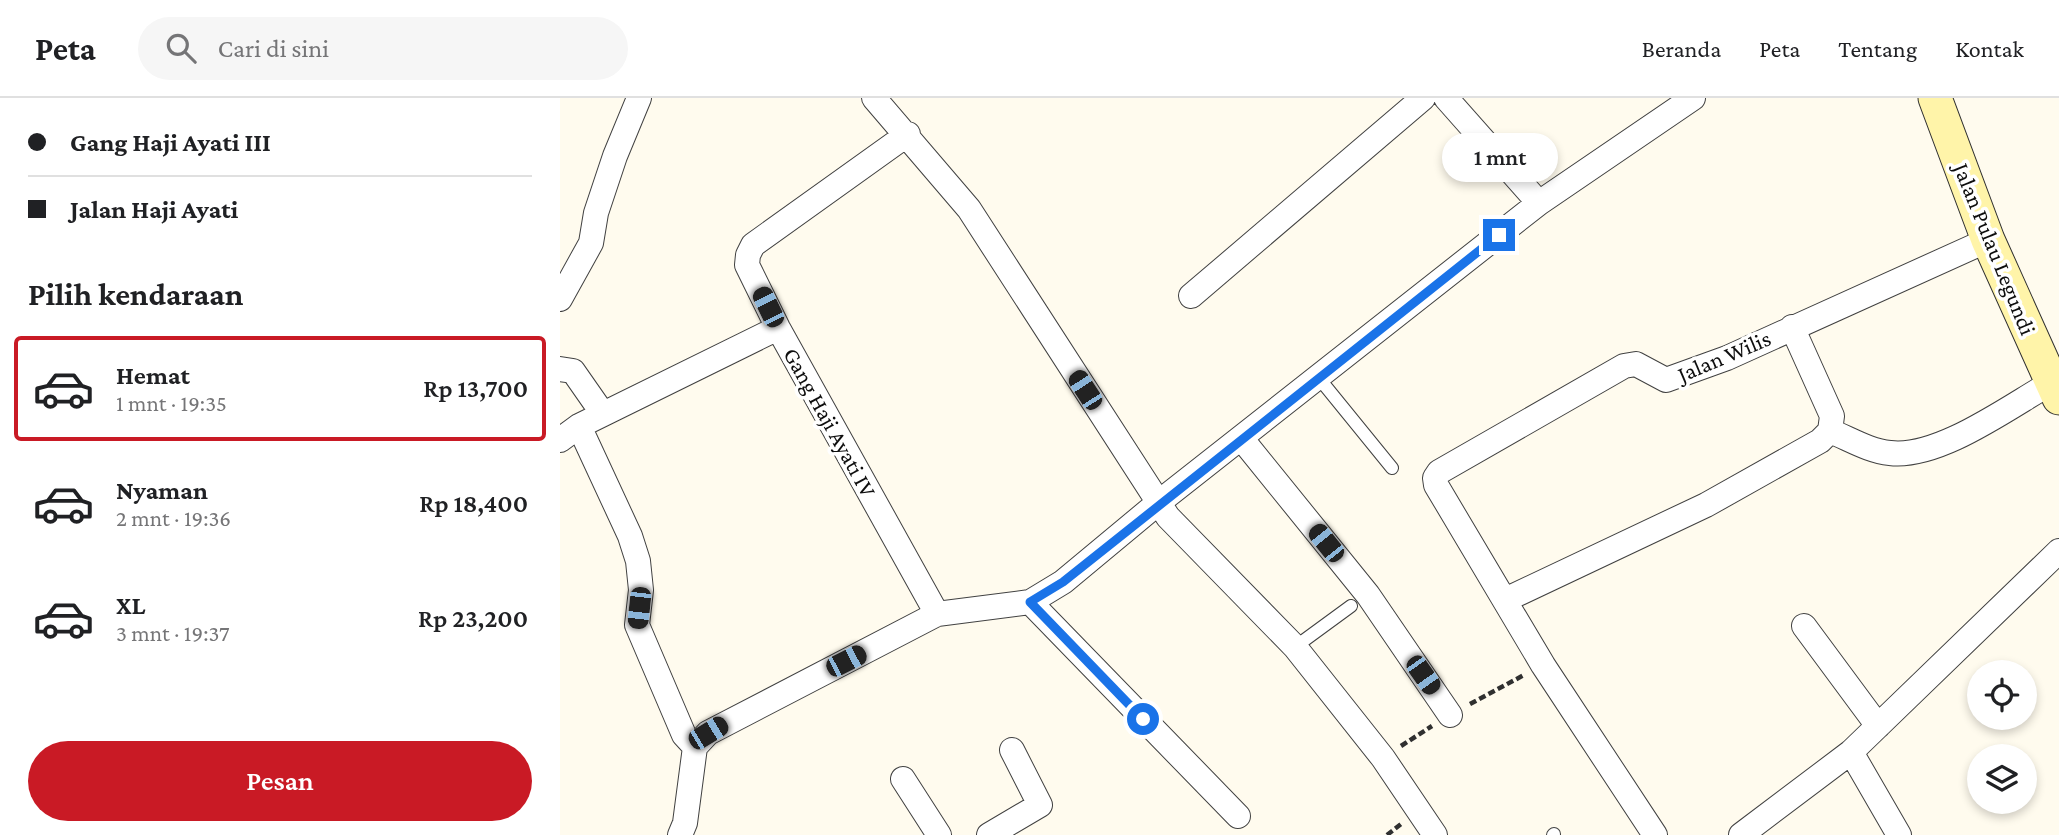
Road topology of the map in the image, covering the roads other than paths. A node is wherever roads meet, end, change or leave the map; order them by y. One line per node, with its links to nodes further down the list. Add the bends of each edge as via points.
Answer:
1 (639, 98): 11 (street, via 596,213 591,243)
2 (874, 98): 7 (street)
3 (1423, 98): 10 (street)
4 (1446, 98): 8 (street)
5 (1693, 98): 8 (street)
6 (1935, 98): 9 (street, Jalan Pulau Legundi)
7 (908, 134): 13 (street, Gang Haji Ayati IV, via 753,246 747,265); 22 (street, via 968,209)
8 (1539, 203): 15 (street)
9 (1988, 240): 12 (street, Jalan Wilis); 16 (street, Jalan Pulau Legundi)
10 (1191, 296)
11 (560, 299)
12 (1792, 327): 18 (street, via 1827,399); 24 (street, Jalan Wilis, via 1666,380 1636,363 1624,366 1439,472 1435,478)
13 (778, 328): 17 (street); 27 (street, Gang Haji Ayati IV)
14 (560, 369): 17 (street, via 573,371)
15 (1318, 377): 20 (street); 21 (lane)
16 (2055, 391): 18 (street, via 1946,442 1916,451 1875,451)
17 (603, 414): 19 (street)
18 (1830, 431): 24 (street, via 1706,505)
19 (569, 433): 32 (street, via 630,536 641,590 637,625 684,735)
20 (1241, 438): 22 (street); 30 (street, via 1368,595)
21 (1392, 468)
22 (1158, 503): 25 (street, via 1063,582); 29 (street)
23 (2059, 551): 31 (street)
24 (1504, 600): 41 (street)
25 (1030, 602): 27 (street); 36 (street)
26 (1351, 606): 29 (lane)
27 (937, 614): 32 (street, via 732,719)
28 (1804, 626): 31 (street)
29 (1295, 647): 40 (street, via 1383,758)
30 (1450, 715)
31 (1878, 726): 34 (street)
32 (695, 747): 37 (street)
33 (1012, 750): 39 (street, via 1040,805)
34 (1851, 752): 42 (street); 43 (street)
35 (903, 779): 38 (street)
36 (1238, 816)
37 (680, 835)
38 (939, 835)
39 (989, 835)
40 (1435, 835)
41 (1655, 835)
42 (1741, 835)
43 (1899, 835)

